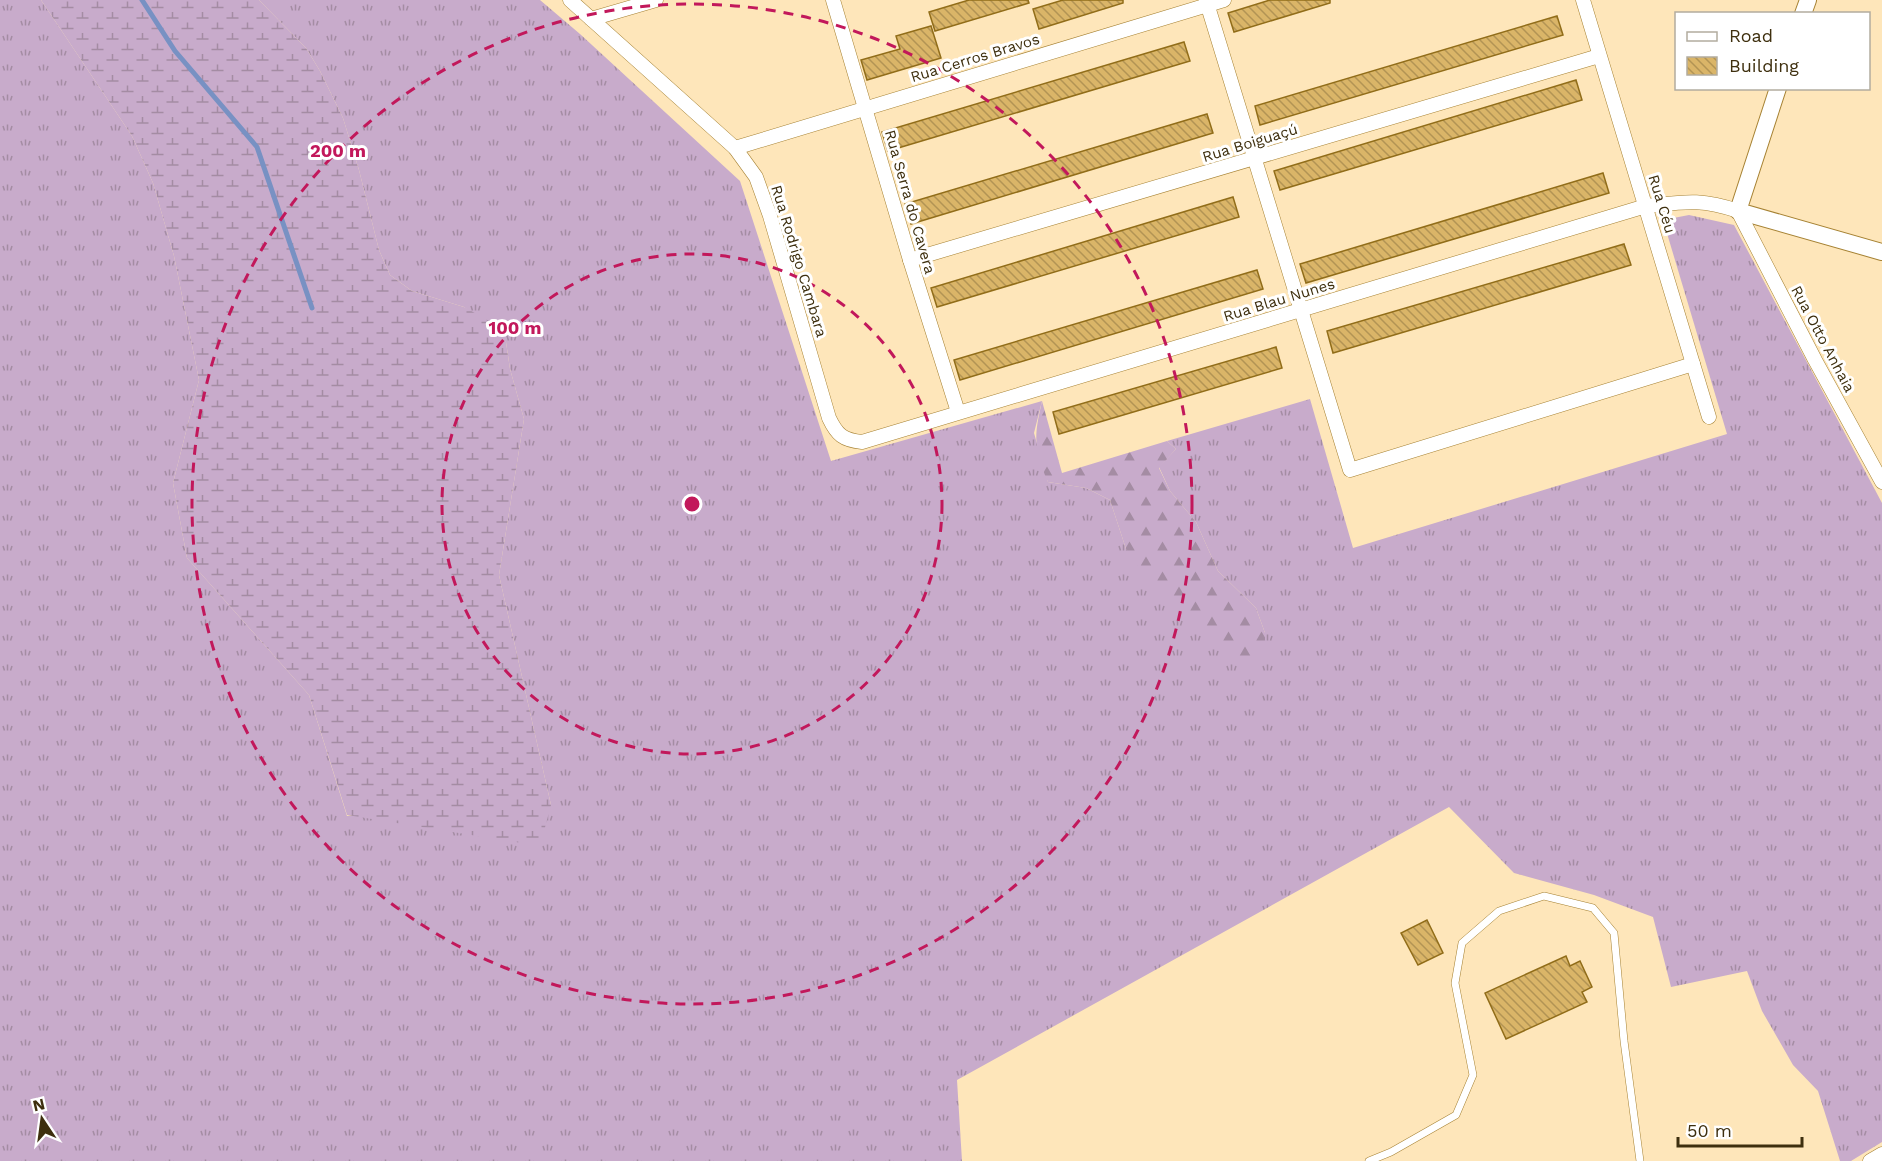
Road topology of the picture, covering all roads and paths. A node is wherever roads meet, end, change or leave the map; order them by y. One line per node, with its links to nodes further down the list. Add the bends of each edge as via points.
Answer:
1 (570, 0): 7 (street, Rua Rodrigo Cambara)
2 (656, 0): 7 (street)
3 (833, 0): 10 (street, Rua Serra do Cavera)
4 (1224, 0): 6 (street, Rua Cerros Bravos)
5 (1583, 0): 8 (street, Rua Céu)
6 (1207, 2): 10 (street, Rua Cerros Bravos); 12 (street)
7 (591, 19): 11 (street, Rua Rodrigo Cambara)
8 (1599, 56): 12 (street, Rua Boiguaçú); 13 (street, Rua Céu)
9 (1777, 90): 14 (street)
10 (866, 108): 11 (street, Rua Cerros Bravos); 16 (street, Rua Serra do Cavera)
11 (735, 148): 21 (street, Rua Rodrigo Cambara, via 756,177 763,196)
12 (1255, 159): 16 (street, Rua Boiguaçú); 17 (street)
13 (1646, 206): 14 (street, Rua Blau Nunes, via 1696,201); 17 (street, Rua Blau Nunes); 18 (street, Rua Céu)
14 (1737, 211): 15 (street); 22 (street, Rua Otto Anhaia)
15 (1881, 249)
16 (910, 260): 19 (street, Rua Serra do Cavera)
17 (1301, 311): 18 (street, via 1350,470); 19 (street, Rua Blau Nunes)
18 (1693, 364): 20 (street, Rua Céu)
19 (958, 412): 21 (street, Rua Blau Nunes, via 862,442 846,440)
20 (1709, 417)
21 (834, 429)
22 (1882, 482)
23 (1882, 1154): 26 (street)
24 (1369, 1161): 25 (lane, via 1456,1115 1473,1075 1455,983 1462,943 1499,911 1544,896 1593,908 1614,933)
25 (1640, 1161)
26 (1870, 1161)

